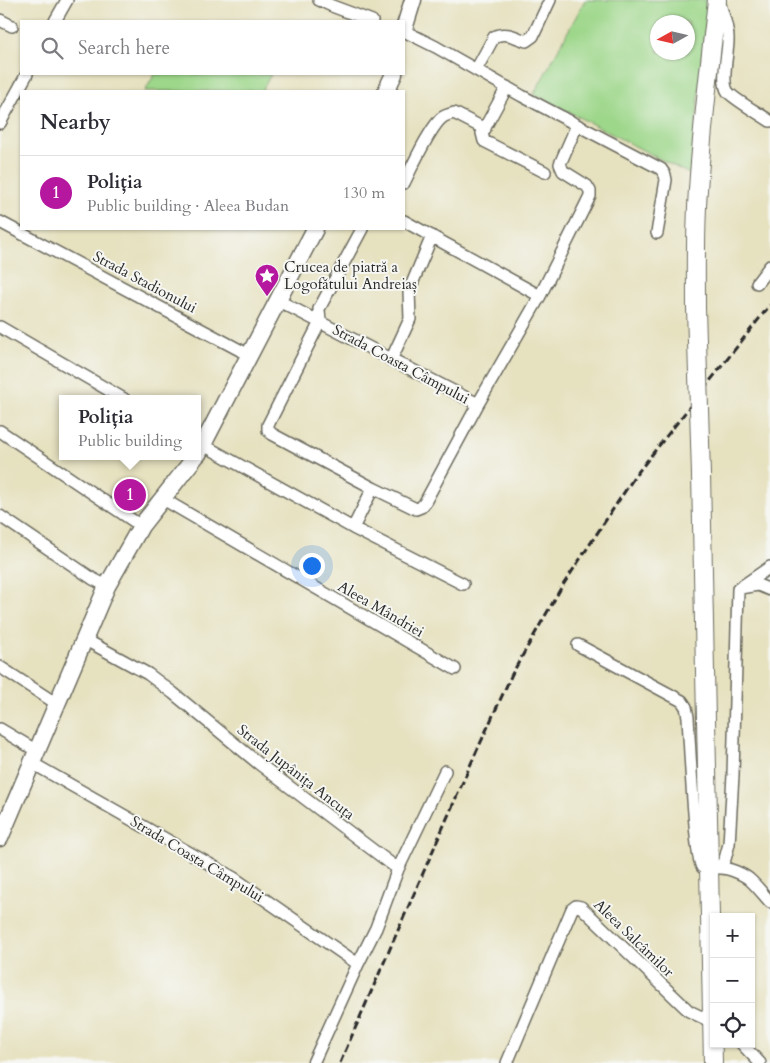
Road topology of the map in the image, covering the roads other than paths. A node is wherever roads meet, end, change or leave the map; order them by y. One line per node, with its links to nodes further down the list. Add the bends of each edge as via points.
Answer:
1 (67, 0): 7 (street)
2 (319, 0): 8 (street)
3 (550, 0): 12 (street, via 533,36 526,41 498,34)
4 (718, 0): 17 (street, via 728,39 727,91); 62 (main road, bridge, via 703,126 696,245)
5 (413, 2): 10 (street)
6 (0, 20): 9 (street)
7 (56, 20)
8 (369, 20)
9 (12, 26)
10 (405, 27)
11 (405, 31): 12 (street)
12 (476, 70): 15 (street)
13 (26, 75): 18 (street)
14 (394, 75): 16 (street)
15 (507, 87): 19 (street); 20 (street)
16 (386, 90)
17 (770, 121)
18 (0, 123)
19 (577, 125): 27 (street, via 661,169 666,180); 31 (street, Strada Coasta Câmpului, via 560,164 563,171 586,186 590,196)
20 (485, 129): 21 (street, via 482,133 484,141); 22 (street, via 454,113 441,118)
21 (545, 172)
22 (405, 181)
23 (0, 222): 35 (street, Strada Stadionului)
24 (405, 222): 28 (street)
25 (314, 230): 32 (street)
26 (361, 230): 33 (street, Strada Coasta Câmpului, via 319,309)
27 (657, 233)
28 (432, 236): 31 (street); 36 (street, via 409,291 410,319)
29 (770, 266): 30 (street)
30 (757, 283)
31 (540, 296): 38 (street, Strada Coasta Câmpului)
32 (277, 300): 33 (street, Strada Coasta Câmpului); 35 (street)
33 (320, 322): 36 (street, Strada Coasta Câmpului); 43 (street, Strada Coasta Câmpului, via 268,430)
34 (0, 327): 37 (street)
35 (249, 355): 40 (street)
36 (391, 360): 38 (street, Strada Coasta Câmpului)
37 (117, 395)
38 (478, 404): 43 (street, via 421,507 416,509)
39 (0, 431): 46 (street)
40 (201, 443)
41 (201, 451): 47 (street)
42 (190, 460): 44 (street)
43 (373, 488): 47 (street)
44 (163, 499): 46 (street); 56 (street, Aleea Mândriei)
45 (0, 516): 50 (street)
46 (141, 526): 50 (street)
47 (353, 528): 49 (street)
48 (770, 567): 51 (street)
49 (463, 584)
50 (107, 586): 53 (street)
51 (738, 589): 52 (street, via 758,585); 62 (street, via 729,844 725,859)
52 (770, 590)
53 (84, 639): 57 (street); 63 (street, Strada Jupânița Ancuța, via 154,679)
54 (578, 645): 62 (street, via 686,707 700,864 702,868)
55 (0, 667): 57 (street)
56 (454, 669)
57 (57, 704): 59 (street)
58 (0, 729): 59 (street, Strada Coasta Câmpului)
59 (34, 757): 61 (street); 65 (street, Strada Coasta Câmpului, via 234,878)
60 (445, 770): 63 (street)
61 (0, 838)
62 (715, 868): 64 (street, via 748,878); 66 (main road)
63 (398, 869): 65 (street, via 376,928)
64 (770, 902)
65 (358, 964): 70 (street)
66 (713, 1003)
67 (710, 1028): 71 (street, Aleea Salcâmilor, via 581,907 576,906)
68 (713, 1048): 72 (main road)
69 (746, 1048): 73 (street)
70 (313, 1063)
71 (507, 1063)
72 (713, 1063)
73 (760, 1063)

